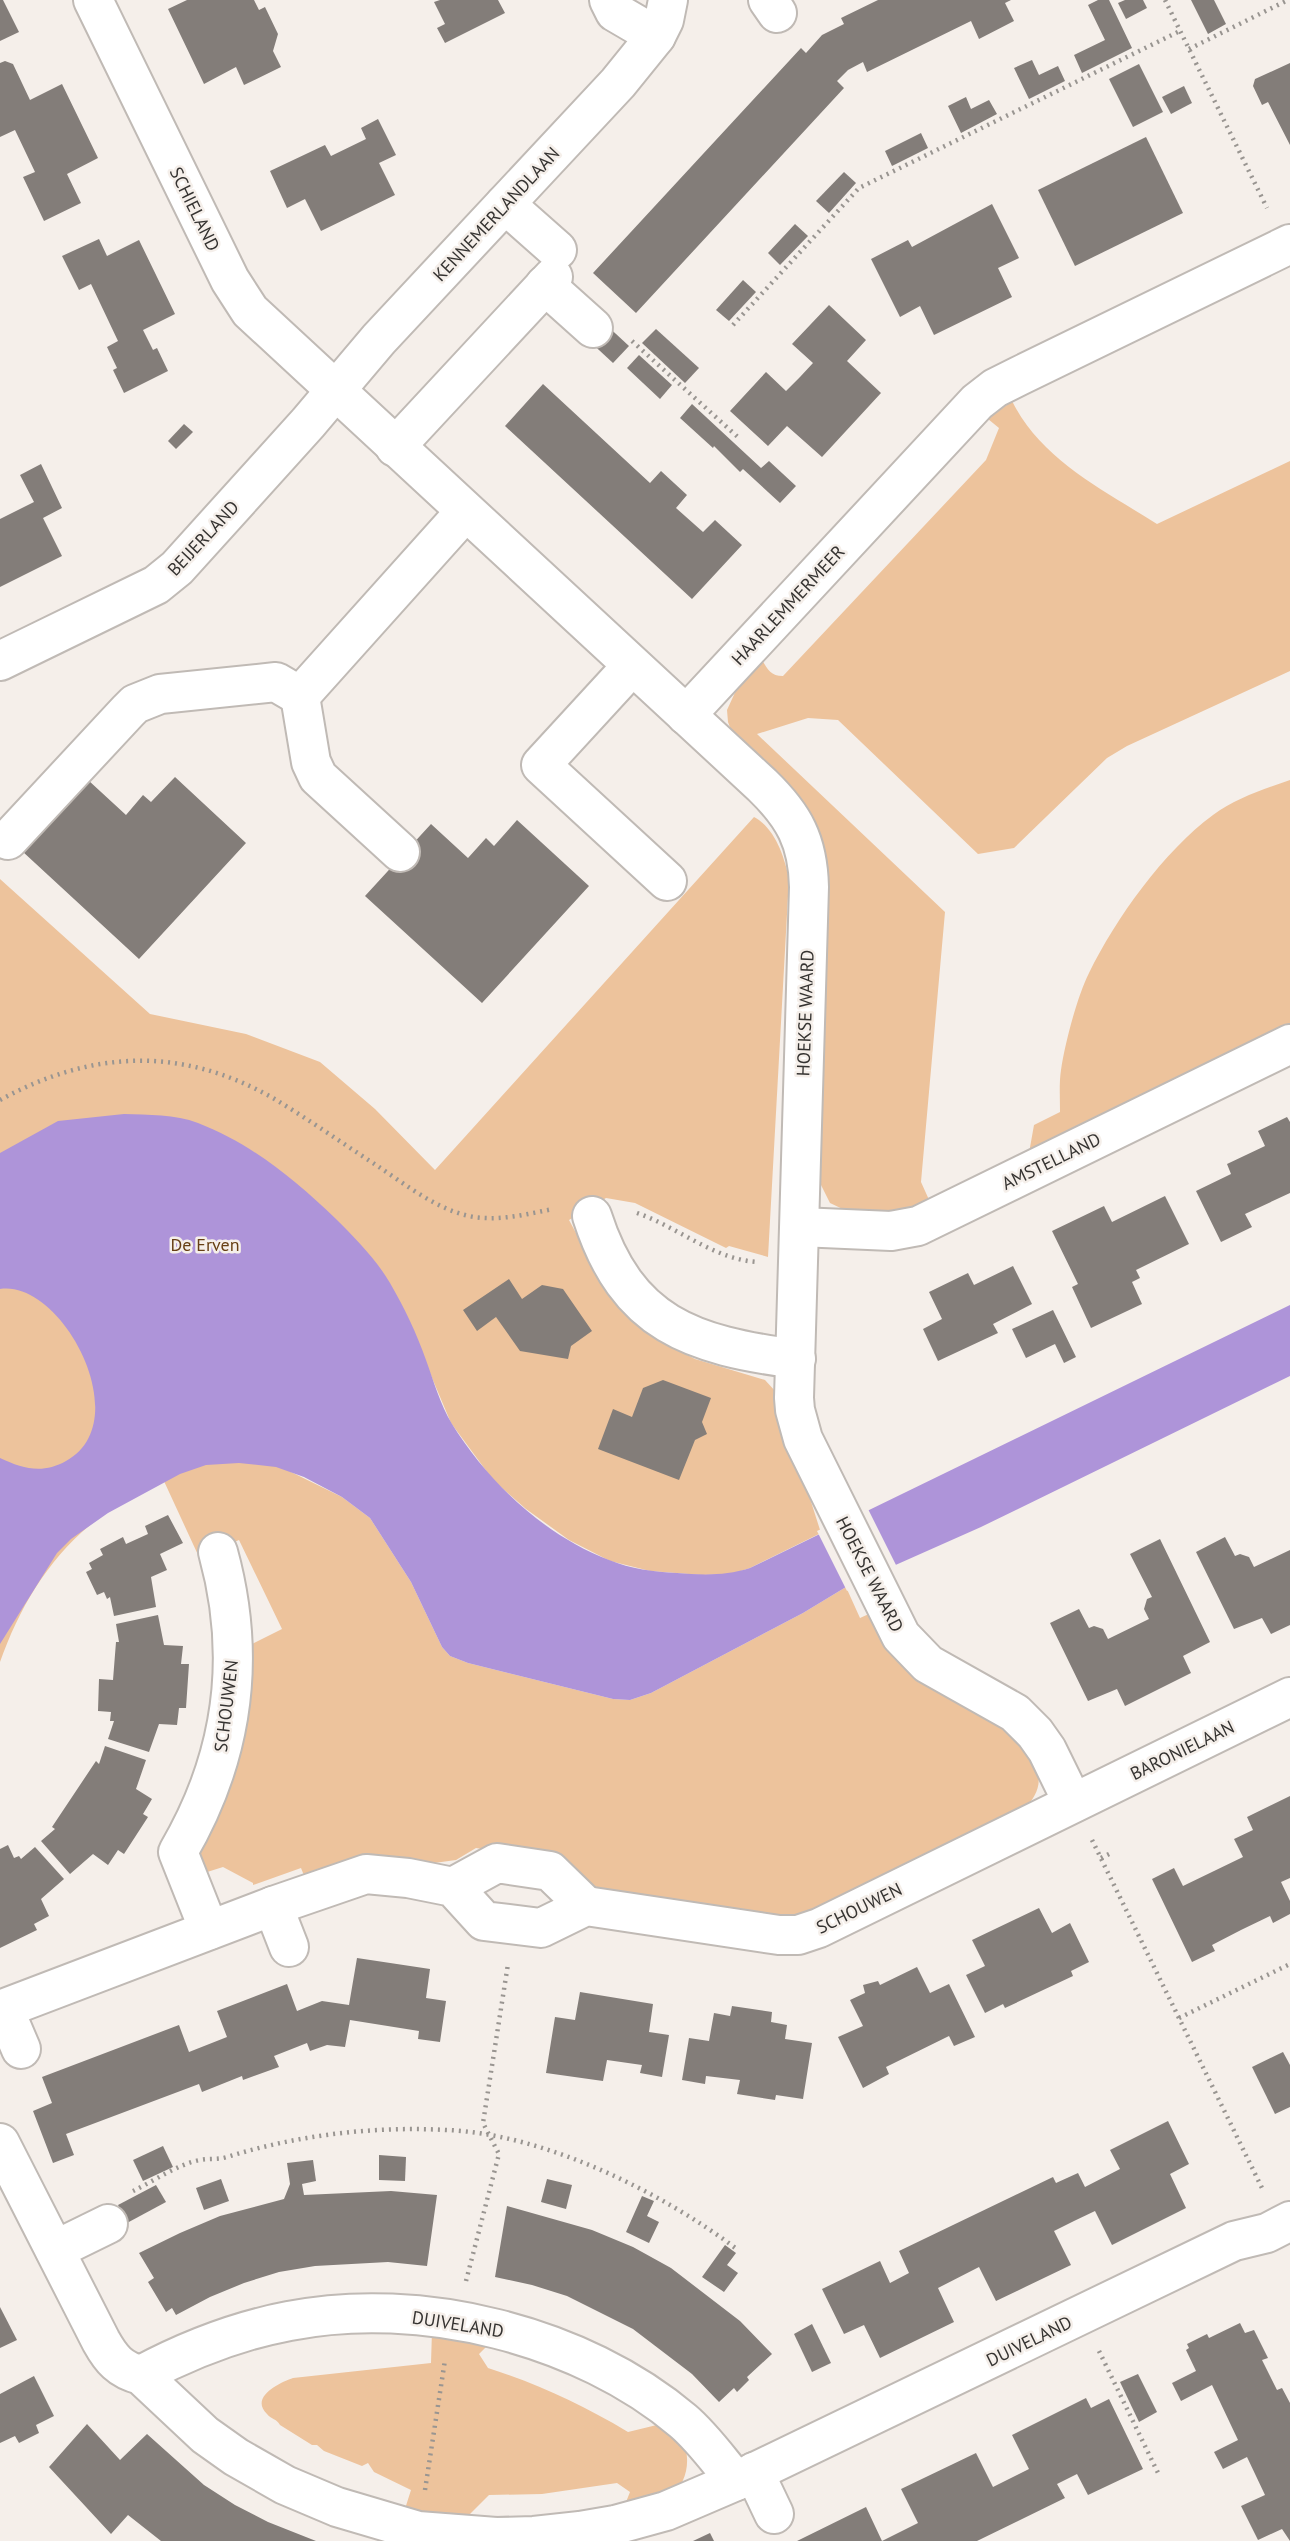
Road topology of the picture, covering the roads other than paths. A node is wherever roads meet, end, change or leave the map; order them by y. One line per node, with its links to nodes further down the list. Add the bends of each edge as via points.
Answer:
1 (93, 0): 9 (street, SCHIELAND, via 236,291 258,320)
2 (609, 0): 4 (street, via 615,12)
3 (668, 0): 4 (street, KENNEMERLANDLAAN)
4 (656, 36): 5 (street, KENNEMERLANDLAAN)
5 (505, 204): 7 (street); 9 (street, KENNEMERLANDLAAN)
6 (1280, 230): 15 (street, HAARLEMMERMEER, via 977,402)
7 (552, 271): 8 (street); 10 (street)
8 (610, 332)
9 (335, 391): 10 (street); 12 (street, BEIJERLAND, via 163,581)
10 (395, 447): 11 (street)
11 (465, 512): 13 (street); 14 (street)
12 (0, 661)
13 (632, 666): 15 (street); 18 (street, via 541,765)
14 (315, 694): 16 (street, via 276,682 160,694 143,700); 17 (street, via 313,770)
15 (686, 715): 21 (street, HOEKSE WAARD, via 784,807 808,864)
16 (8, 840)
17 (400, 852)
18 (667, 880)
19 (1290, 1044): 21 (street, AMSTELLAND, via 918,1226 891,1231)
20 (595, 1211): 22 (street, via 601,1241 623,1283 657,1316 706,1341)
21 (800, 1227): 22 (street, HOEKSE WAARD)
22 (796, 1359): 25 (street, HOEKSE WAARD, via 794,1398 803,1439 908,1646 928,1664 1002,1704 1035,1733)
23 (218, 1552): 29 (street, SCHOUWEN, via 228,1595 232,1649 228,1724 217,1771 178,1853)
24 (1290, 1697): 25 (street, BARONIELAAN)
25 (1081, 1819): 28 (street, SCHOUWEN, via 799,1935 779,1936)
26 (453, 1887): 27 (street, via 366,1874); 28 (street, via 484,1921 541,1928); 28 (street, via 497,1863 550,1871)
27 (273, 1906): 29 (street); 30 (street)
28 (586, 1906)
29 (209, 1930): 31 (street)
30 (289, 1947)
31 (2, 2010): 32 (street)
32 (21, 2049)
33 (0, 2143): 36 (street, DUIVELAND)
34 (115, 2210): 36 (street)
35 (1283, 2218): 38 (street, DUIVELAND, via 1267,2233 1234,2241)
36 (55, 2250): 37 (street, DUIVELAND, via 111,2359)
37 (141, 2375): 38 (street, DUIVELAND, via 222,2338 291,2320 366,2314 432,2317 551,2346 603,2369 685,2423); 40 (street, DUIVELAND, via 205,2435 260,2472 309,2497)
38 (745, 2477): 39 (street); 40 (street, DUIVELAND, via 666,2511 615,2525 534,2536)
39 (774, 2514)
40 (418, 2536)

